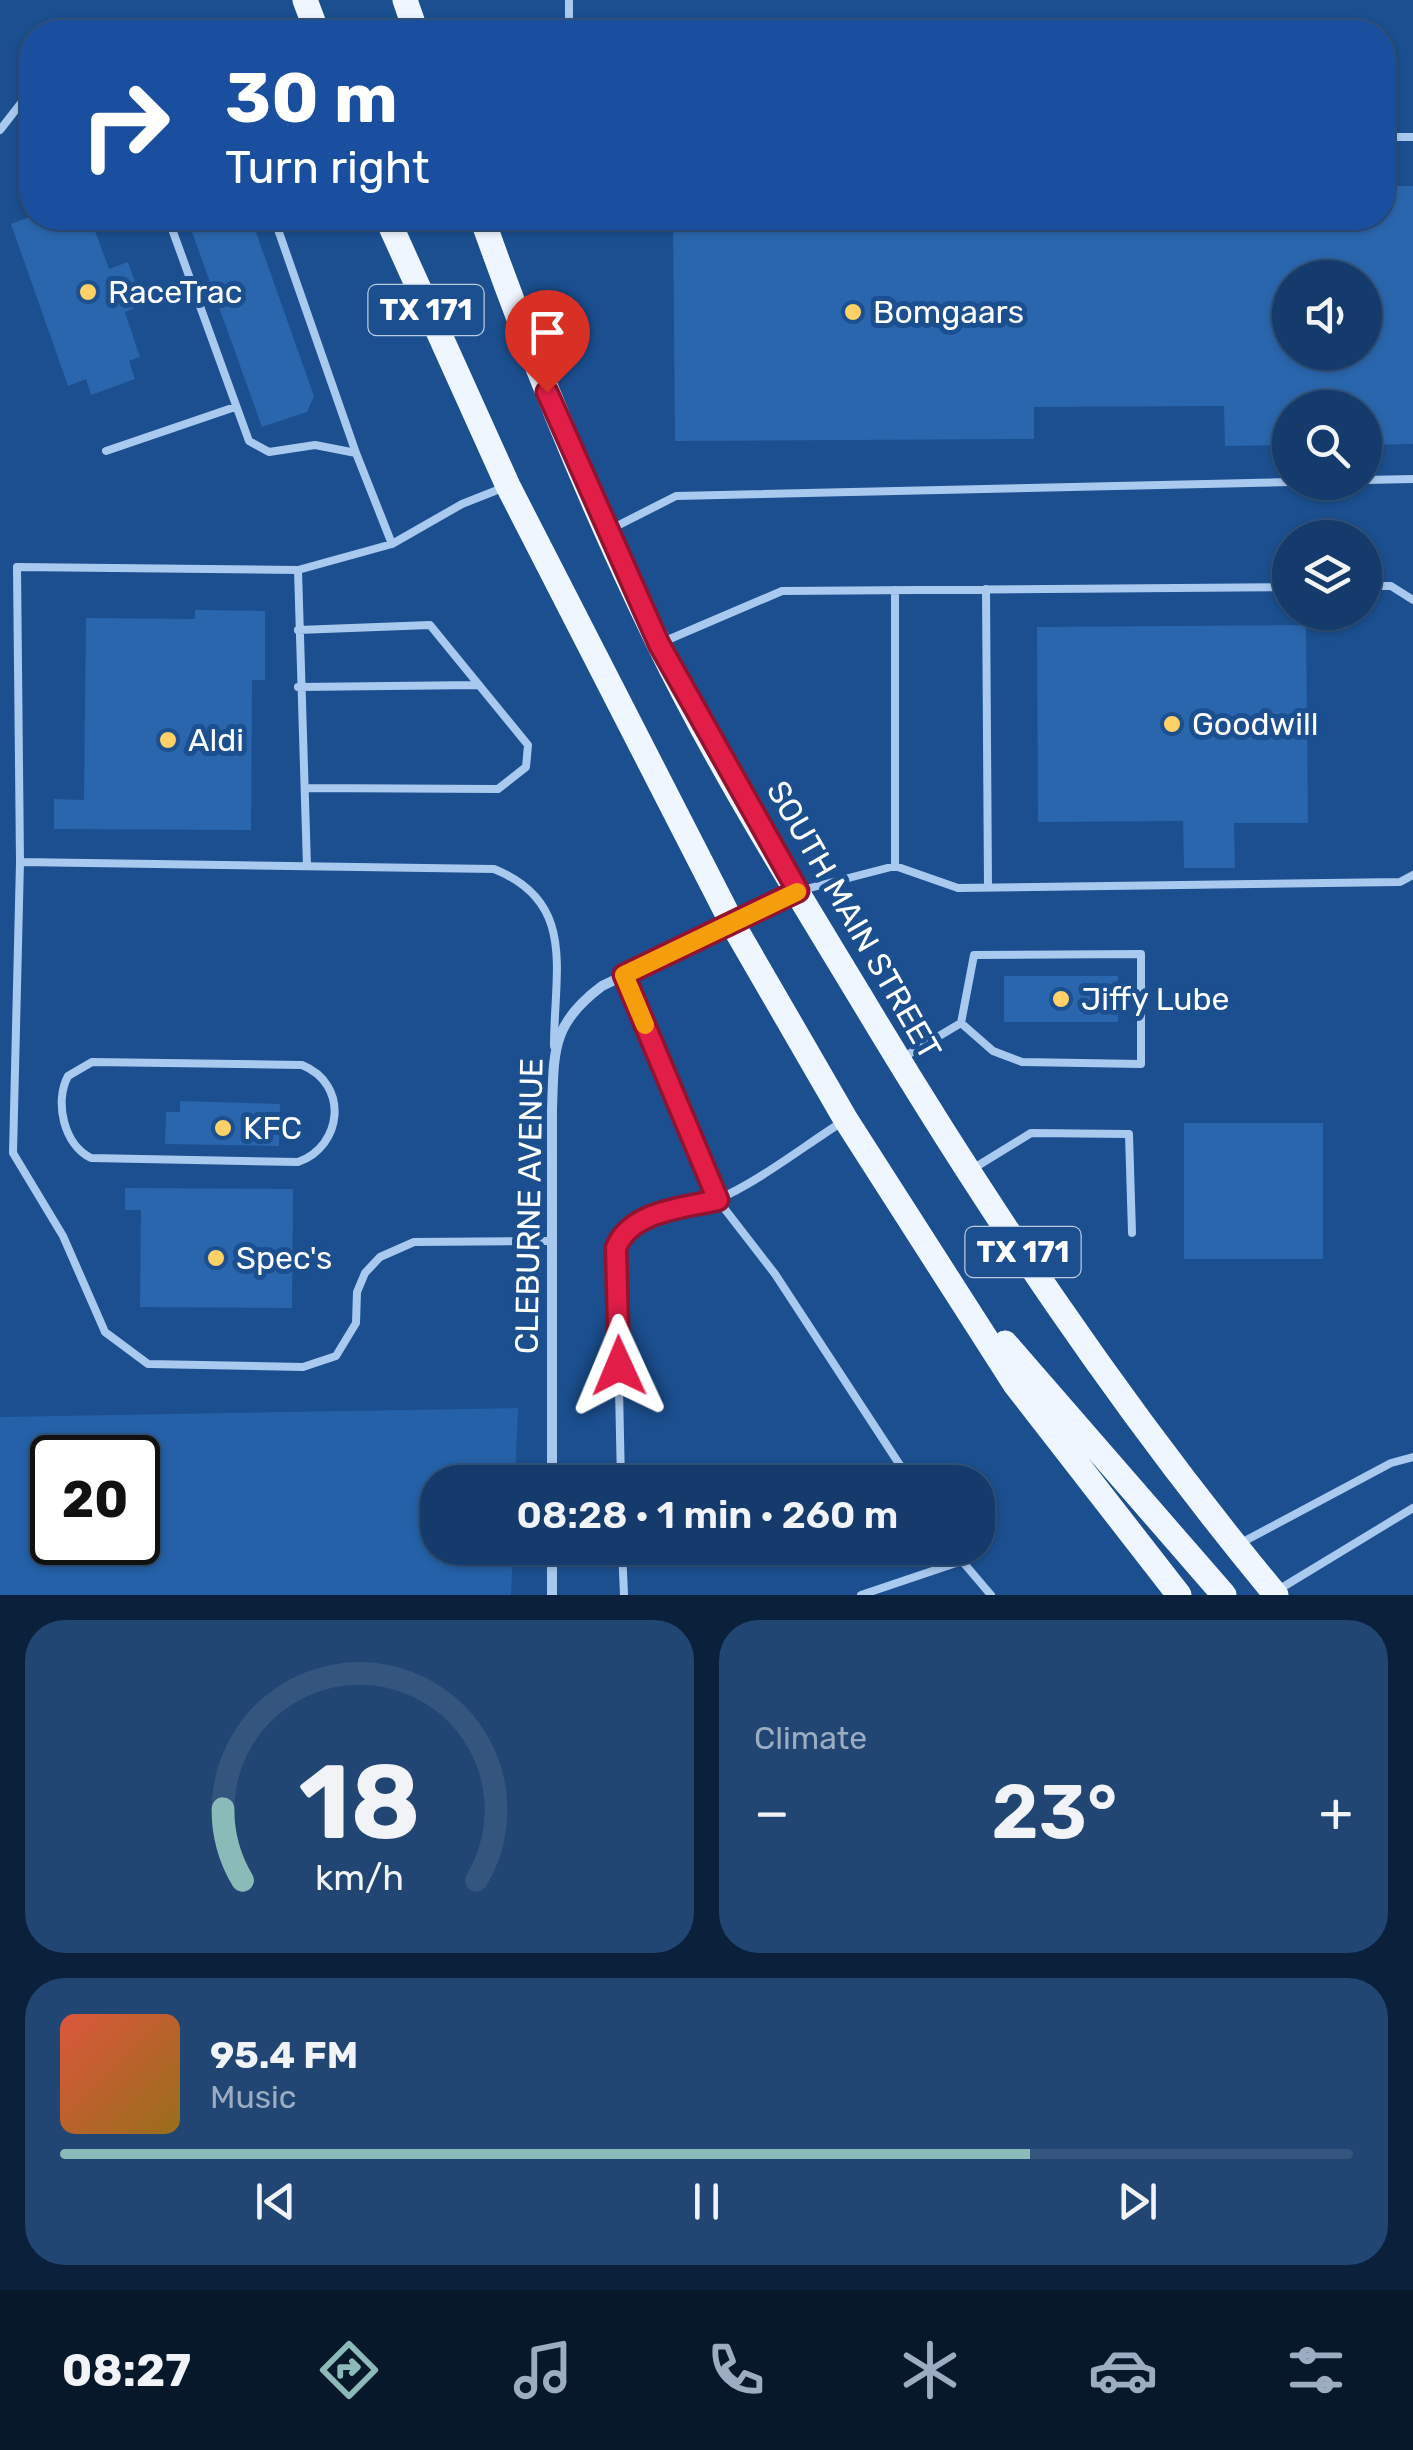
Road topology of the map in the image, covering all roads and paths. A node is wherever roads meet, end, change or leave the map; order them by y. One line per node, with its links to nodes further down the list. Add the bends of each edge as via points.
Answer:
1 (20, 104): 2 (lane)
2 (0, 130)
3 (172, 230): 7 (lane)
4 (278, 230): 9 (lane)
5 (392, 230): 13 (main road, TX 171)
6 (486, 230): 14 (main road, SOUTH MAIN STREET / TX 171)
7 (235, 408): 8 (lane); 9 (lane, via 249,441 269,452 315,445)
8 (106, 450)
9 (356, 453): 15 (lane)
10 (1413, 479): 11 (lane)
11 (1382, 480)
12 (1272, 482): 14 (lane, via 676,496)
13 (508, 486): 15 (lane); 33 (main road, TX 171)
14 (607, 532): 23 (main road, SOUTH MAIN STREET / TX 171)
15 (392, 544): 16 (lane)
16 (298, 570): 22 (lane); 27 (lane, via 17,567)
17 (1272, 586): 19 (lane)
18 (1382, 586): 21 (lane)
19 (986, 589): 20 (lane); 31 (lane)
20 (895, 590): 23 (lane, via 782,591); 29 (lane)
21 (1413, 600)
22 (298, 630): 24 (lane); 25 (lane, via 430,625)
23 (659, 644): 32 (main road, SOUTH MAIN STREET / TX 171)
24 (298, 686): 25 (lane); 26 (lane)
25 (479, 686): 26 (lane, via 528,745 526,767 498,789)
26 (306, 788): 28 (lane)
27 (20, 862): 28 (lane); 43 (lane, via 13,1153 63,1236 105,1332 148,1364 303,1367 336,1356 356,1323 357,1292 366,1273 396,1248 414,1242)
28 (307, 866): 36 (lane, via 464,866 494,869 527,886 540,896 554,933)
29 (895, 866): 31 (lane, via 958,888); 32 (lane)
30 (1413, 876): 31 (lane, via 1400,882)
31 (988, 888)
32 (798, 891): 33 (street, CLEBURNE AVENUE); 37 (main road, SOUTH MAIN STREET / TX 171)
33 (732, 923): 34 (street, CLEBURNE AVENUE); 39 (main road, TX 171)
34 (624, 975): 36 (street, CLEBURNE AVENUE, via 581,1002 561,1026); 41 (lane)
35 (961, 1023): 35 (lane, via 993,1051 1022,1062 1141,1064 1141,954 974,955); 37 (lane)
36 (554, 1050): 43 (street, CLEBURNE AVENUE)
37 (898, 1060): 40 (main road, SOUTH MAIN STREET / TX 171)
38 (337, 1110): 38 (lane, via 322,1079 302,1065 92,1062 68,1076 61,1099 70,1138 91,1158 298,1162 325,1146)
39 (846, 1120): 41 (lane); 44 (main road, TX 171)
40 (966, 1174): 42 (lane, via 1031,1132 1129,1134); 50 (main road, SOUTH MAIN STREET / TX 171, via 1084,1346)
41 (718, 1200): 47 (lane, via 646,1219 621,1236 616,1248); 48 (lane, via 775,1274)
42 (1132, 1233)
43 (552, 1241): 46 (street, CLEBURNE AVENUE)
44 (946, 1276): 60 (main road, TX 171, via 1015,1384); 61 (main road)
45 (1413, 1457): 50 (lane)
46 (552, 1465)
47 (621, 1465)
48 (900, 1465)
49 (1413, 1508): 55 (lane)
50 (1237, 1545): 55 (main road, SOUTH MAIN STREET / TX 171)
51 (552, 1565): 56 (street)
52 (623, 1565): 57 (lane)
53 (950, 1565): 58 (lane)
54 (965, 1565): 59 (lane)
55 (1272, 1594)
56 (552, 1595)
57 (624, 1595)
58 (862, 1595)
59 (991, 1595)
60 (1179, 1595)
61 (1224, 1595)

